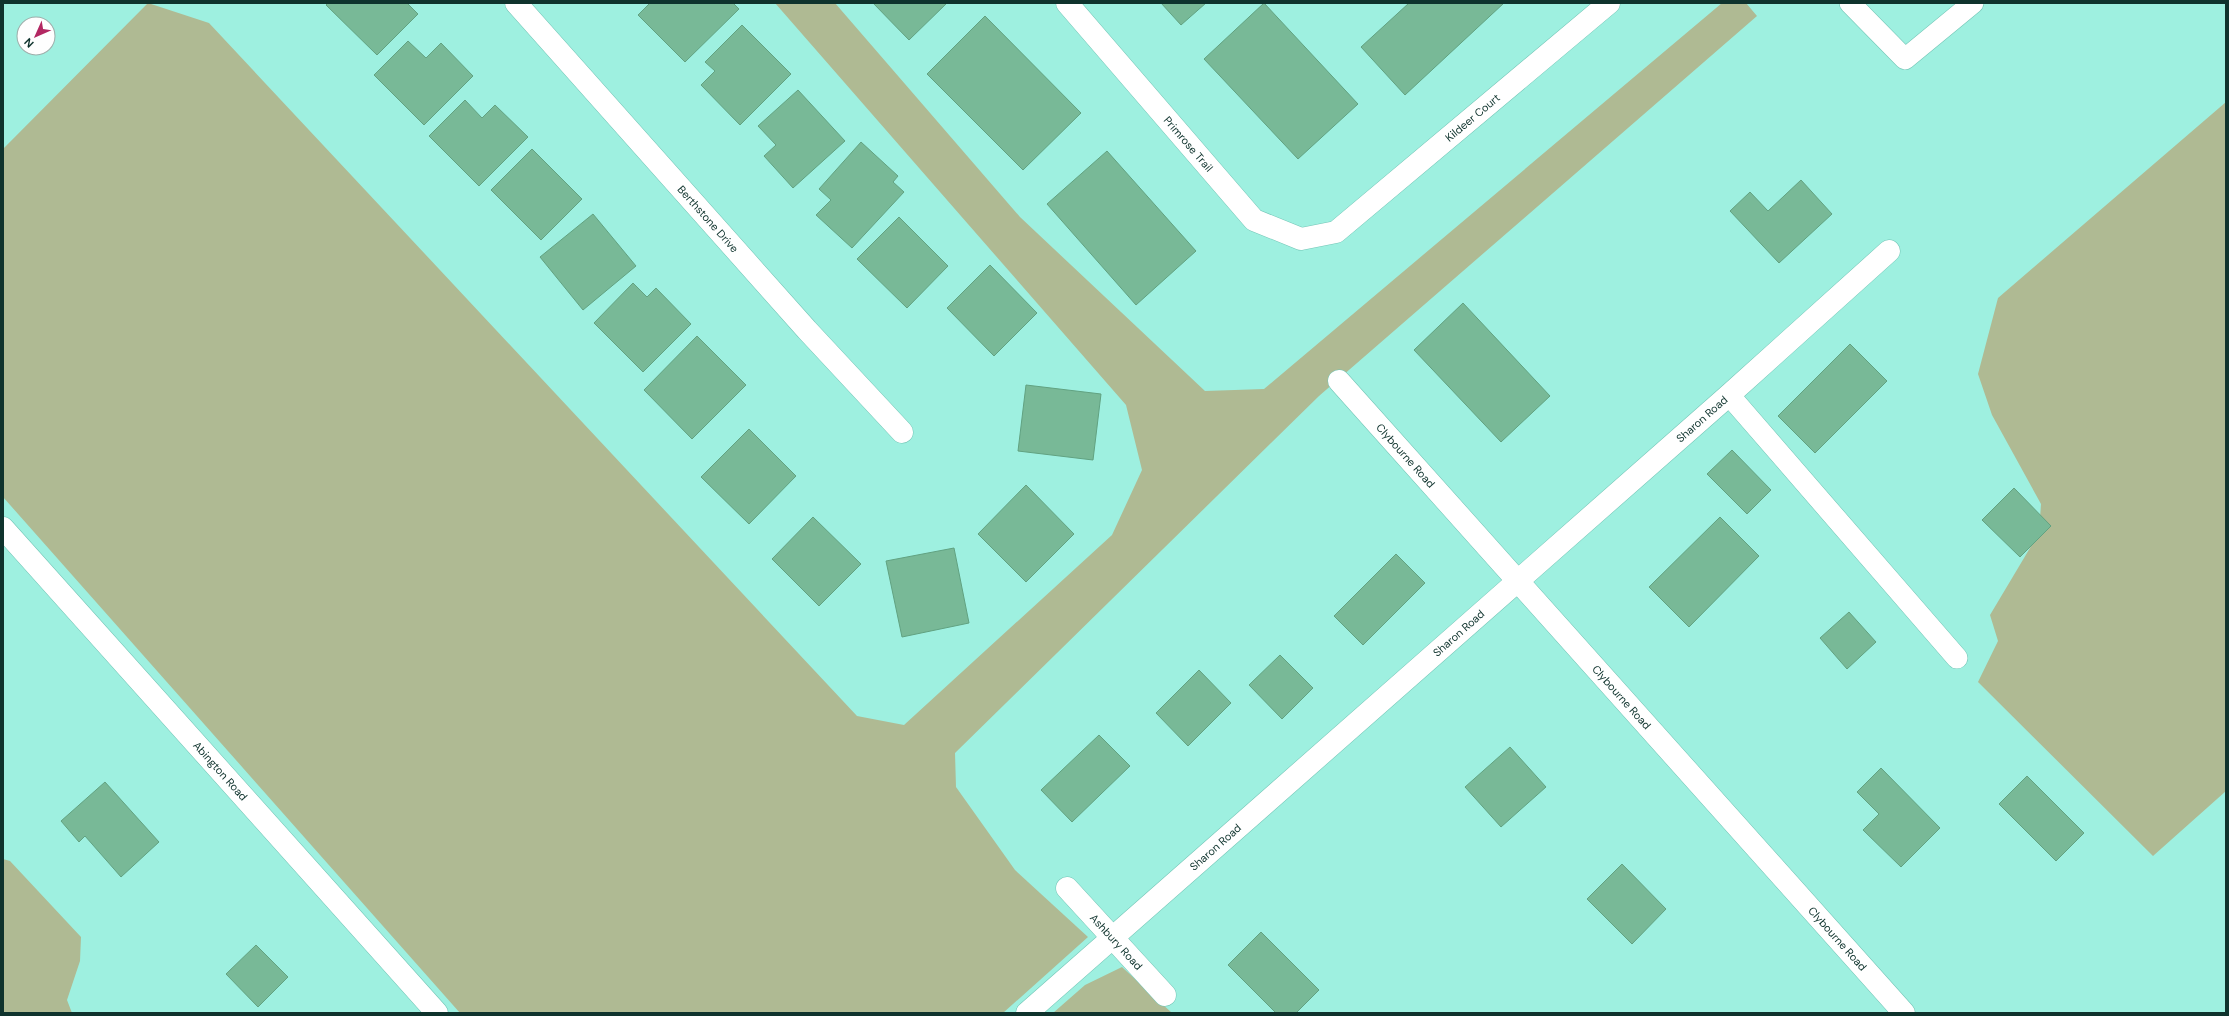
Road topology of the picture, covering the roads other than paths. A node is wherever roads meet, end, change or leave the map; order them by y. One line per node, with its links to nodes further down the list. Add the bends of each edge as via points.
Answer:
1 (516, 3): 10 (street, Berthstone Drive, via 807,330)
2 (1067, 3): 6 (street, Primrose Trail, via 1254,220 1301,240)
3 (1609, 3): 6 (street, Kildeer Court)
4 (1850, 3): 5 (lane, via 1905,59)
5 (1973, 3)
6 (1336, 232)
7 (1889, 251): 9 (street, Sharon Road)
8 (1339, 382): 12 (street, Clybourne Road)
9 (1729, 395): 12 (street, Sharon Road); 13 (lane)
10 (902, 432)
11 (3, 528): 17 (street, Abington Road)
12 (1517, 580): 15 (street, Sharon Road); 19 (street, Clybourne Road)
13 (1957, 658)
14 (1067, 888): 15 (street, Ashbury Road)
15 (1112, 937): 16 (street, Ashbury Road); 18 (street, Sharon Road)
16 (1165, 995)
17 (437, 1013)
18 (1027, 1013)
19 (1904, 1013)

